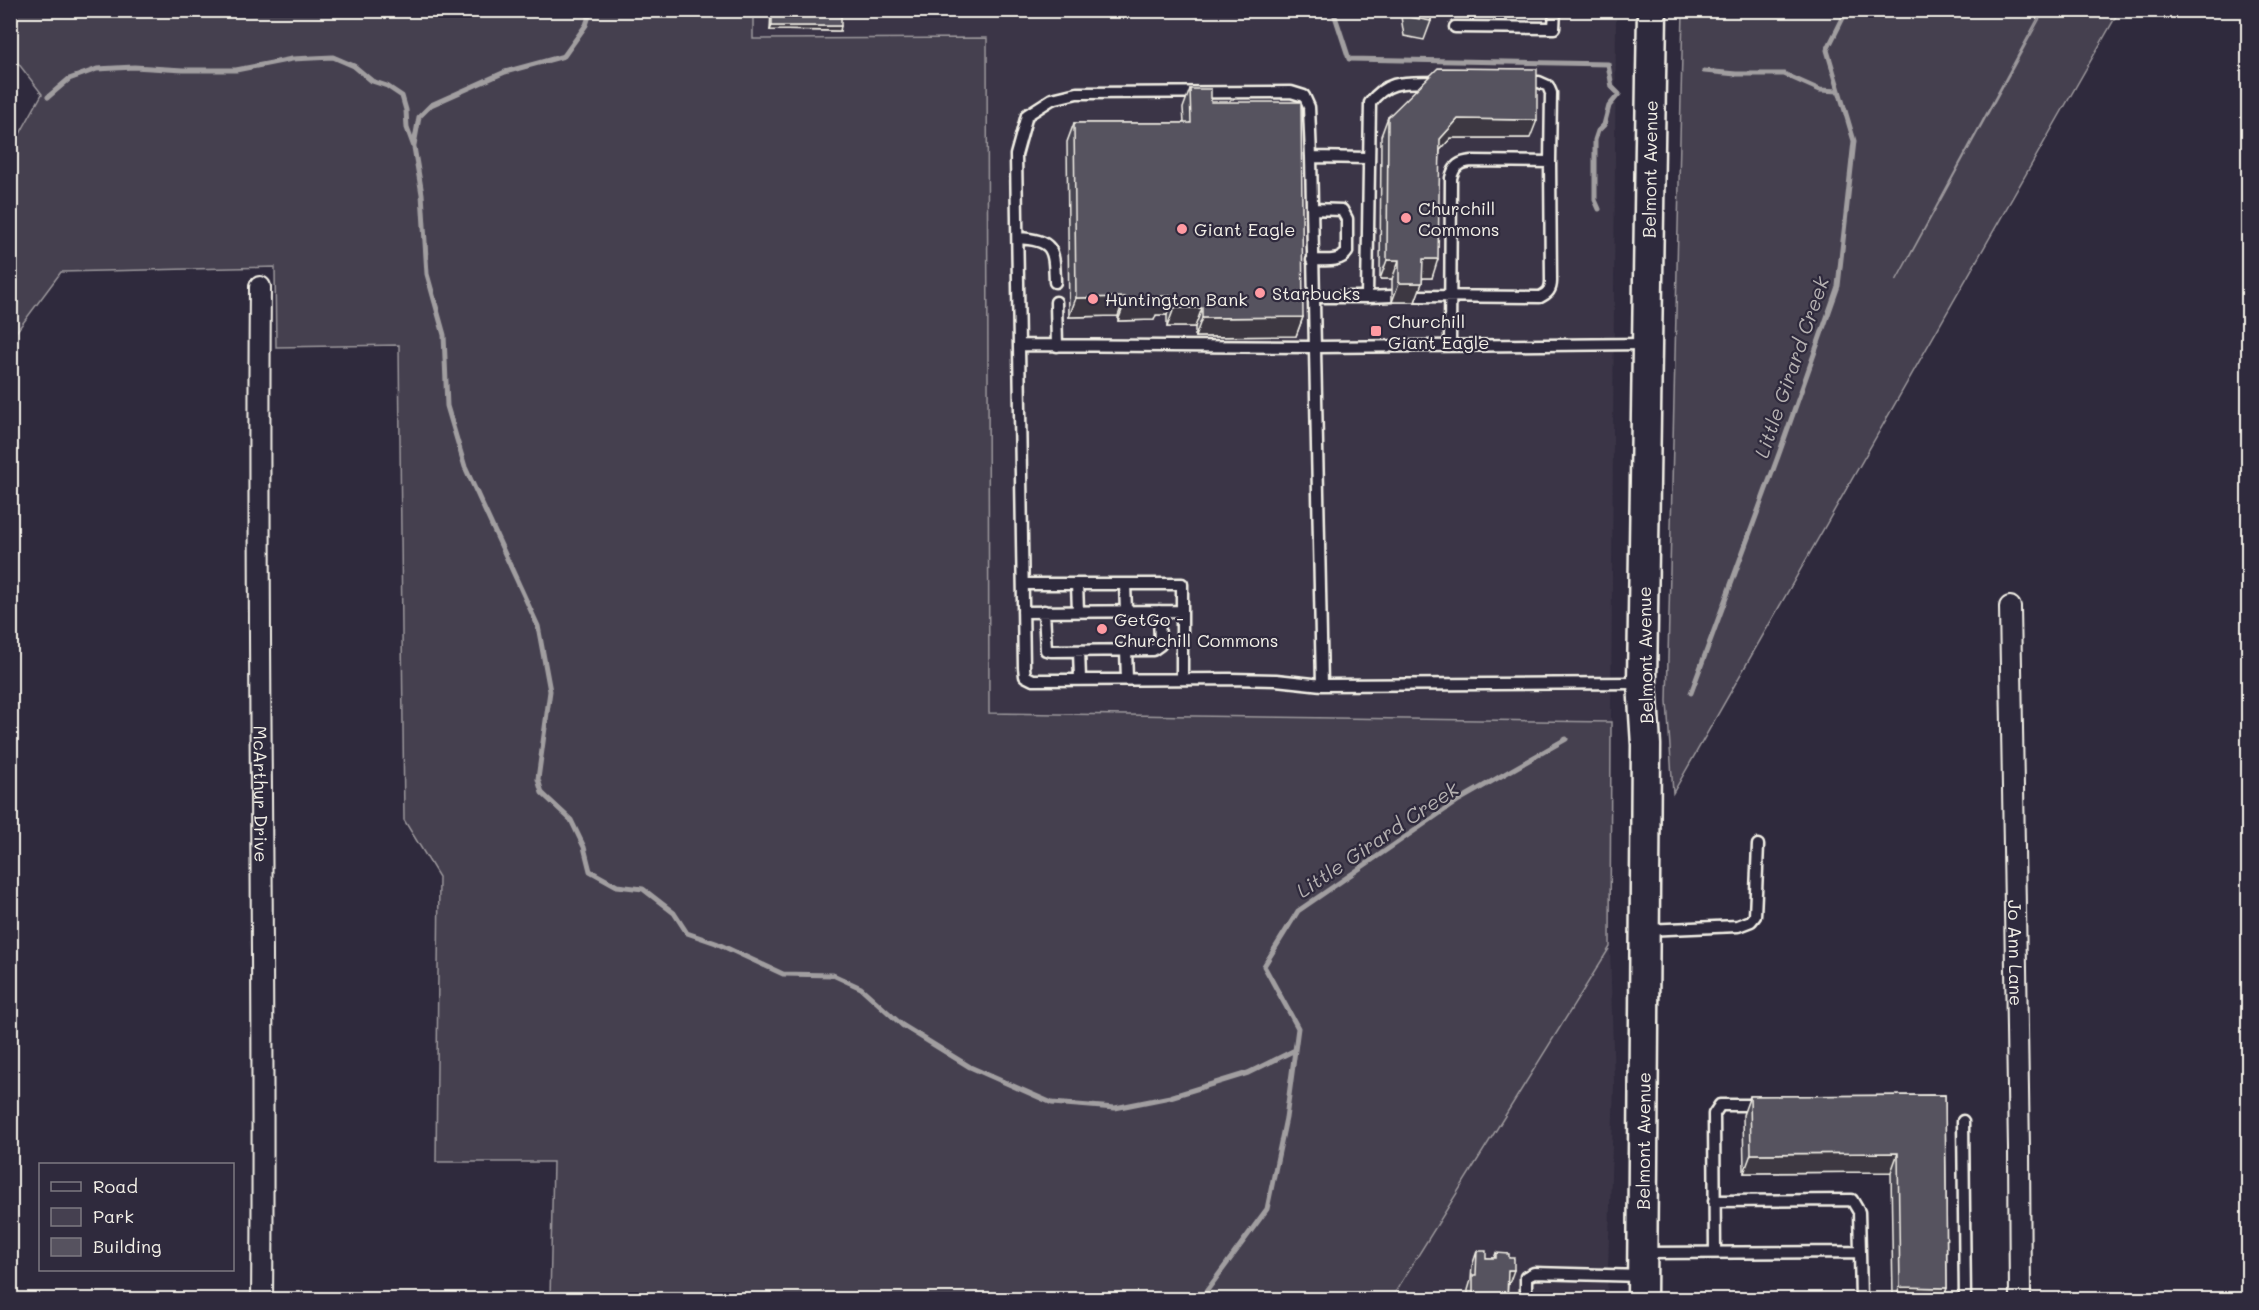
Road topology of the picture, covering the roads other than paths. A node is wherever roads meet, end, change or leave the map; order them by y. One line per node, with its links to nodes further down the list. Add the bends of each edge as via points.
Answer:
1 (1554, 10): 3 (lane, via 1554,27)
2 (1652, 10): 20 (main road, Belmont Avenue)
3 (1455, 27)
4 (1449, 82): 7 (lane, via 1393,83 1376,93 1368,109)
5 (1516, 82): 8 (lane, via 1539,82 1548,86 1551,93)
6 (1311, 157): 7 (lane); 9 (lane); 10 (lane, via 1309,107 1304,96 1291,92 1077,93 1052,99 1027,114 1016,155)
7 (1368, 158): 17 (lane)
8 (1550, 162): 18 (lane, via 1472,161 1457,165 1450,178); 18 (lane, via 1551,288 1540,297)
9 (1312, 209): 11 (lane); 11 (lane, via 1342,210 1347,219 1345,256)
10 (1018, 238): 12 (lane, via 1048,245 1055,257); 21 (lane)
11 (1312, 260): 16 (lane)
12 (1055, 282)
13 (260, 287): 50 (street, McArthur Drive)
14 (1392, 296): 17 (lane)
15 (1416, 296): 18 (lane)
16 (1313, 297): 17 (lane); 24 (lane)
17 (1367, 297)
18 (1450, 297): 23 (lane)
19 (1056, 302): 22 (lane)
20 (1647, 344): 23 (lane); 40 (main road, Belmont Avenue)
21 (1020, 345): 22 (lane); 25 (lane)
22 (1057, 346): 24 (lane)
23 (1450, 346): 24 (lane)
24 (1316, 347): 41 (lane)
25 (1023, 584): 26 (lane); 34 (lane)
26 (1077, 584): 27 (lane); 30 (lane)
27 (1125, 584): 31 (lane); 33 (lane, via 1182,584)
28 (2010, 607): 54 (street, Jo Ann Lane)
29 (1044, 611): 30 (lane); 34 (lane); 36 (lane, via 1046,650)
30 (1078, 611): 31 (lane)
31 (1126, 611): 32 (lane)
32 (1159, 611): 33 (lane); 35 (lane, via 1158,648)
33 (1182, 611): 38 (lane)
34 (1023, 612): 39 (lane, via 1025,676 1033,680)
35 (1126, 650): 36 (lane); 37 (lane)
36 (1079, 651): 39 (lane)
37 (1127, 679): 38 (lane); 39 (lane)
38 (1182, 679): 41 (lane, via 1276,680)
39 (1080, 680)
40 (1642, 683): 41 (lane); 43 (main road, Belmont Avenue, via 1646,745)
41 (1322, 685)
42 (1758, 845): 43 (lane, via 1755,916 1751,921 1738,926)
43 (1645, 930): 49 (main road, Belmont Avenue)
44 (1766, 1105): 46 (lane, via 1720,1105 1714,1114)
45 (1963, 1121): 53 (lane)
46 (1714, 1202): 47 (lane, via 1852,1200 1859,1212); 48 (lane)
47 (1860, 1252): 48 (lane); 52 (lane)
48 (1715, 1253): 49 (lane)
49 (1642, 1276): 51 (lane, via 1534,1273 1526,1277)
50 (262, 1299)
51 (1526, 1299)
52 (1862, 1299)
53 (1965, 1299)
54 (2020, 1299)

